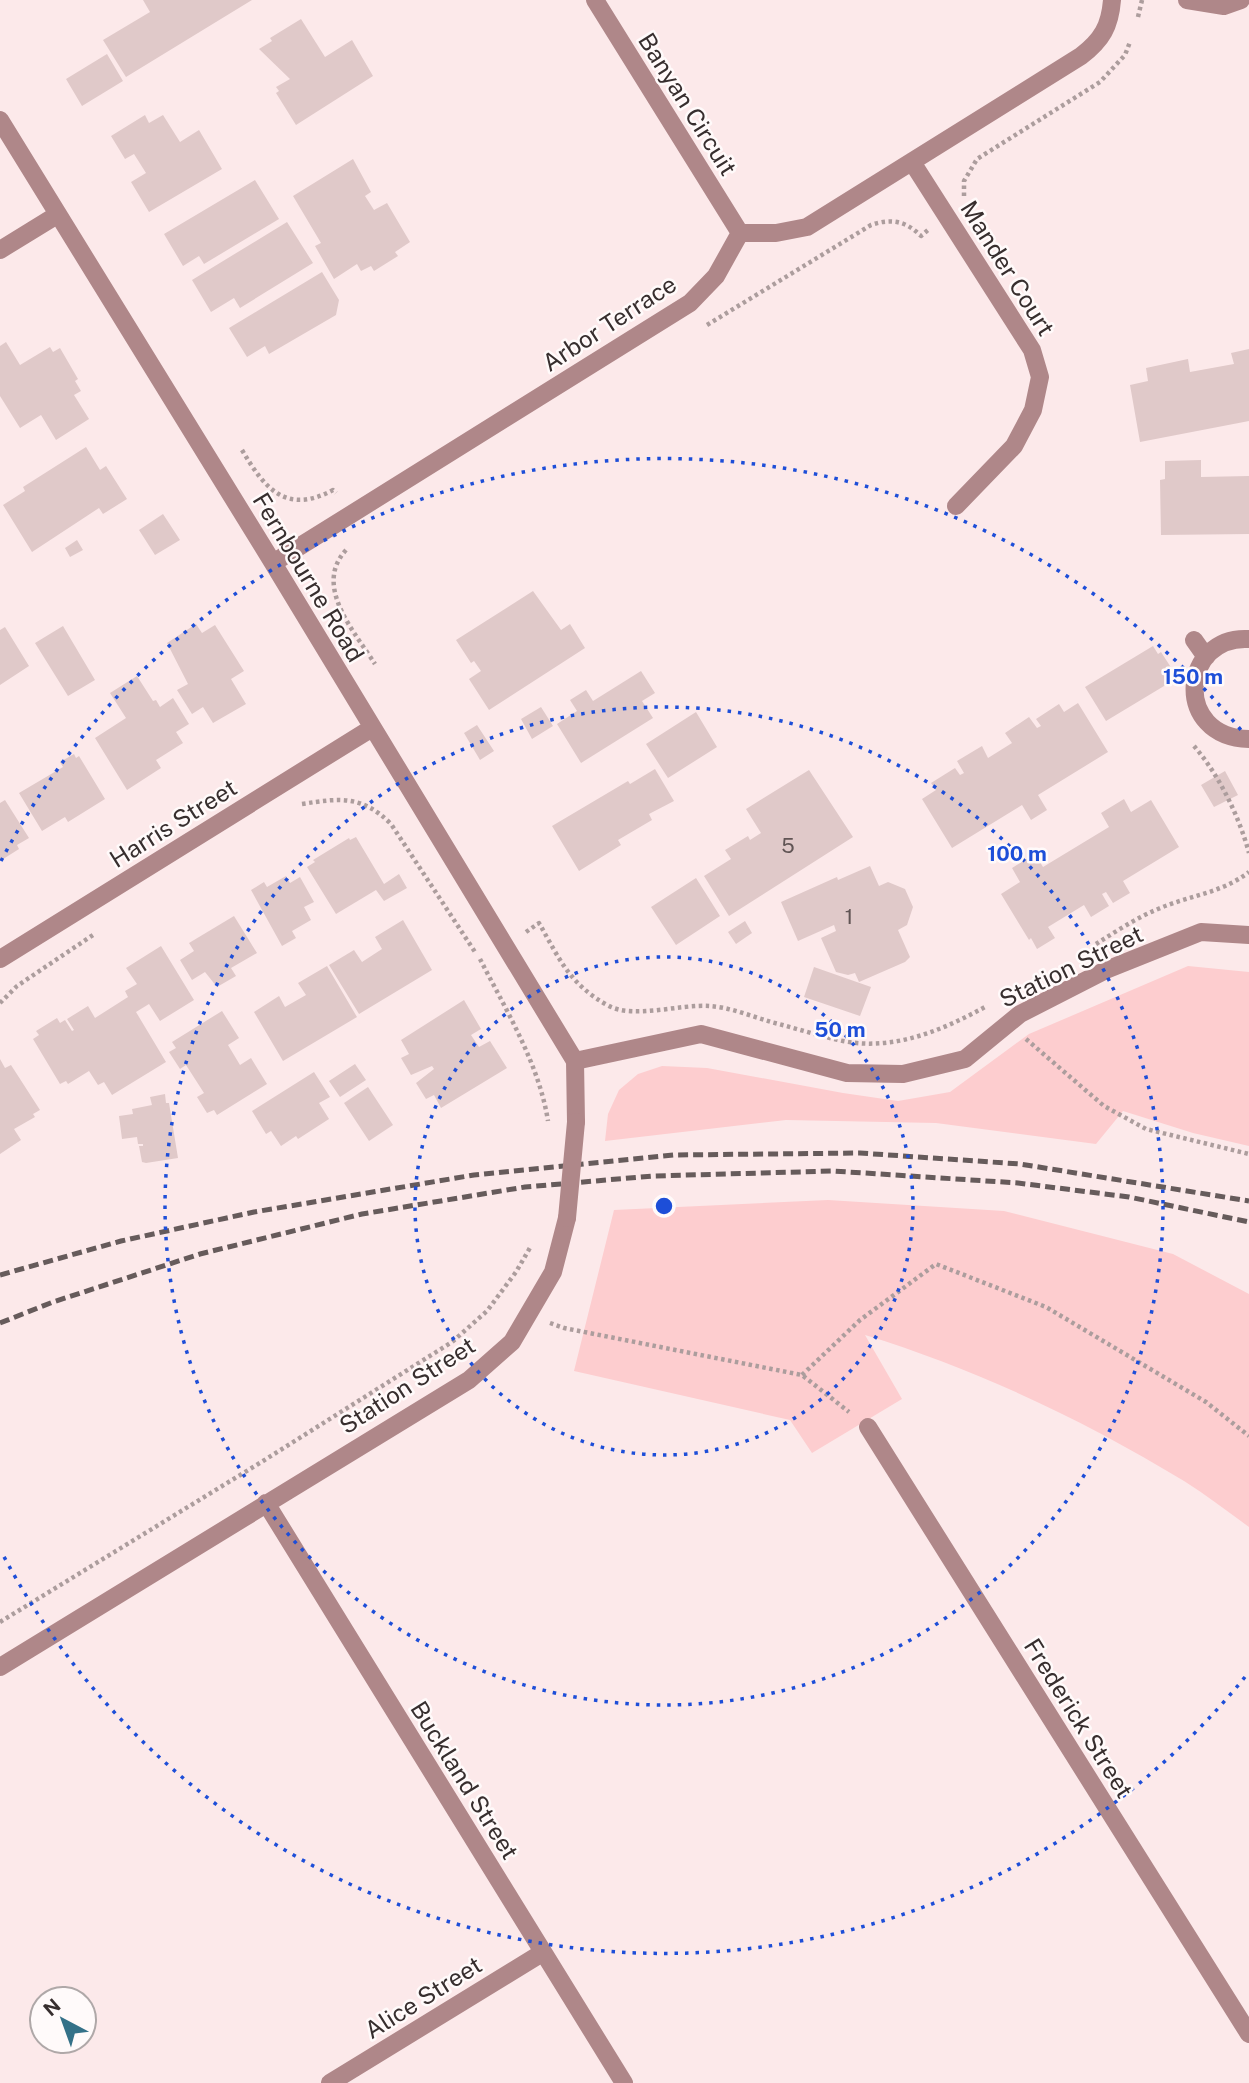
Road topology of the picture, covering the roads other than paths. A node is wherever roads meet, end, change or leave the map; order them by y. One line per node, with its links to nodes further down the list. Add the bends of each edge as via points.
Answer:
1 (595, 0): 8 (street, Banyan Circuit)
2 (1112, 0): 6 (street, via 1111,18 1091,48)
3 (1187, 0): 4 (street, via 1224,6)
4 (1241, 0)
5 (0, 120): 7 (street, Fernbourne Road)
6 (912, 162): 8 (street, via 807,227); 10 (street, Mander Court, via 1032,350 1040,377 1033,410 1014,446)
7 (57, 215): 9 (street); 11 (street, Fernbourne Road)
8 (740, 233): 11 (street, Arbor Terrace, via 716,276 690,303)
9 (0, 250)
10 (956, 506)
11 (273, 563): 15 (street, Fernbourne Road)
12 (1249, 639): 14 (street, via 1228,641)
13 (1194, 640): 14 (street)
14 (1206, 657): 16 (street, via 1195,678 1198,709 1219,733)
15 (372, 728): 18 (street, Harris Street); 19 (street, Fernbourne Road)
16 (1249, 739)
17 (1249, 935): 19 (street, Station Street, via 1201,932 1106,970 1020,1014 965,1059 904,1074 847,1073 701,1034)
18 (0, 959)
19 (575, 1061): 21 (street, Station Street, bridge, via 576,1122 566,1218 553,1272 512,1342 469,1380)
20 (868, 1427): 24 (street, Frederick Street)
21 (266, 1503): 22 (street, Station Street); 23 (street, Buckland Street)
22 (0, 1667)
23 (542, 1953): 25 (street, Alice Street); 26 (street, Buckland Street)
24 (1249, 2034)
25 (330, 2083)
26 (624, 2083)

